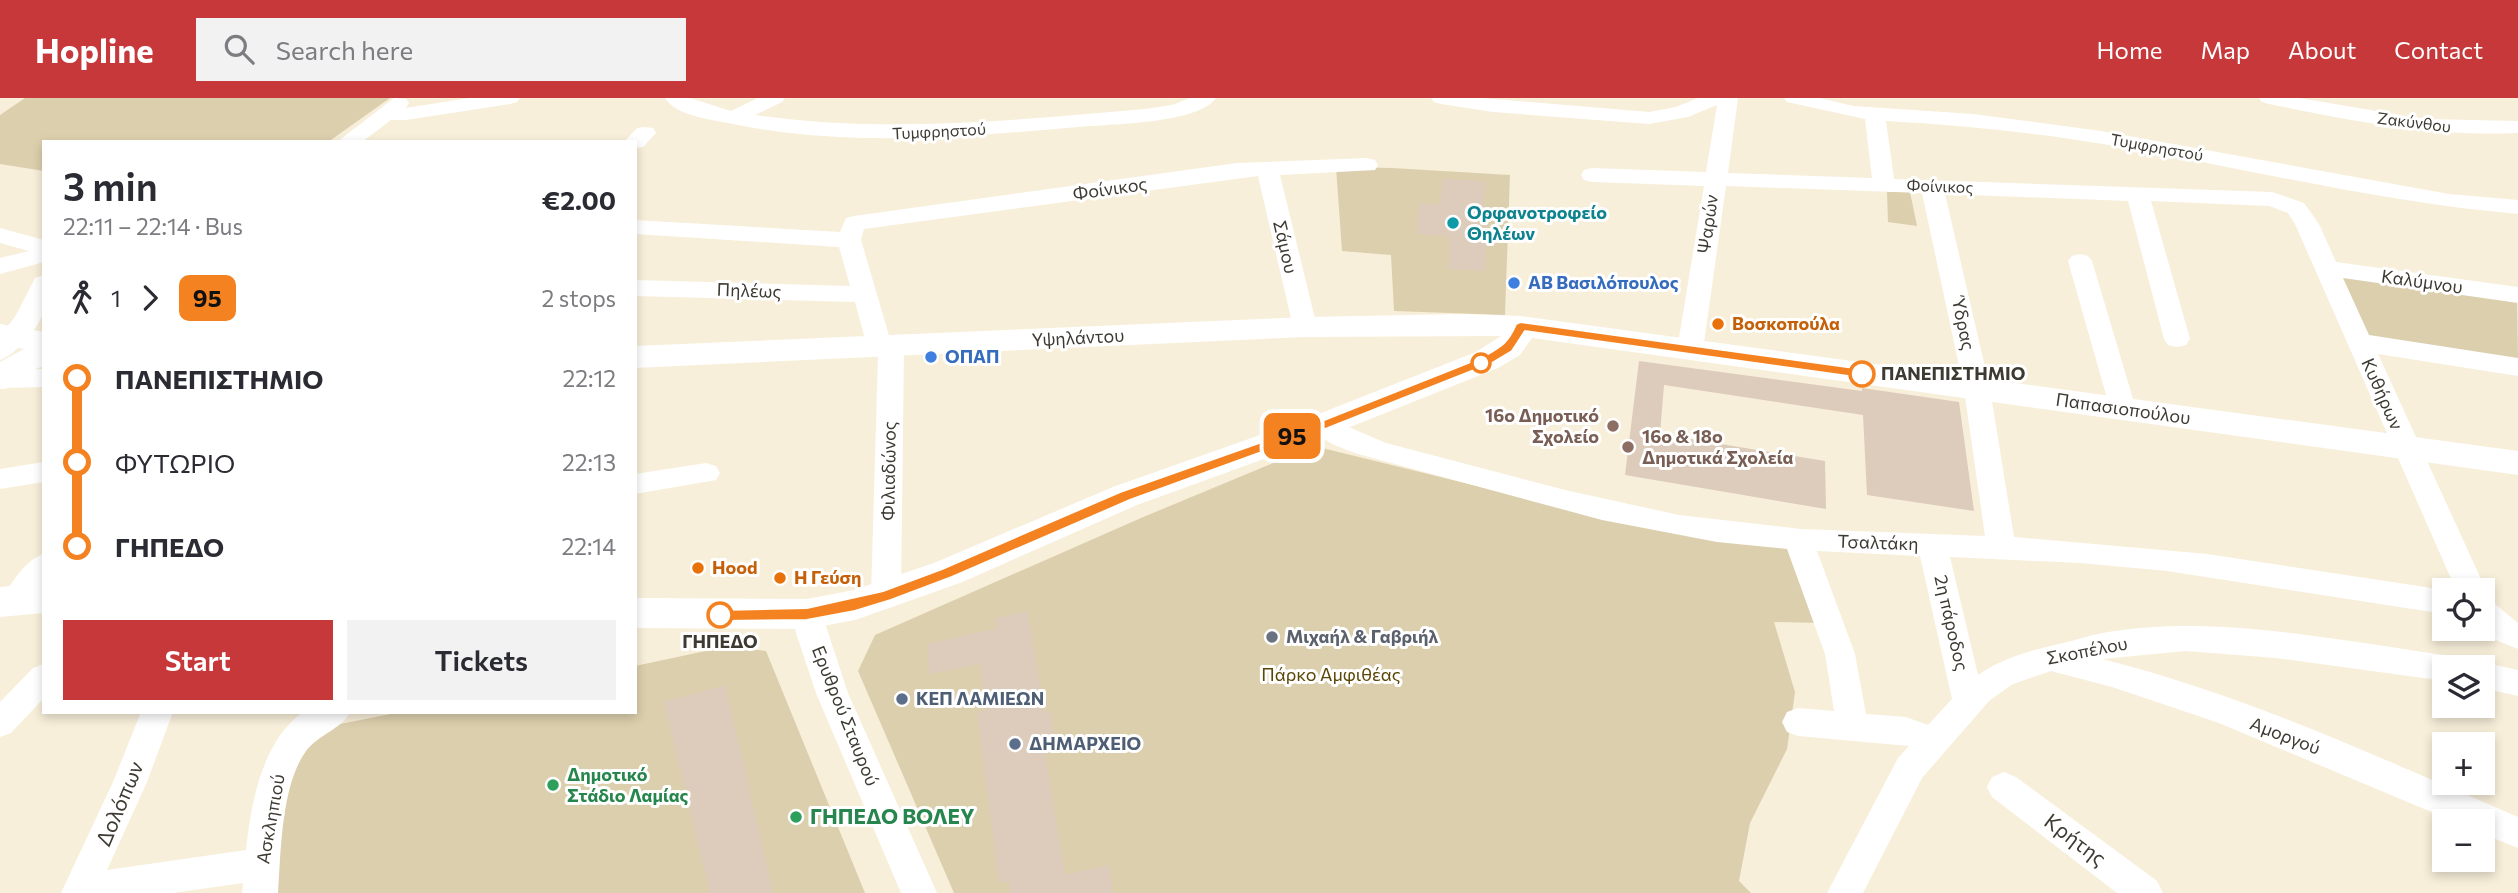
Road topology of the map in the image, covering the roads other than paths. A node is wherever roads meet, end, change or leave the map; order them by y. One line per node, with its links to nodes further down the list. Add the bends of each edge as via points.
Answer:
1 (407, 98): 11 (street)
2 (510, 98): 11 (street)
3 (675, 98): 13 (street, Τυμφρηστού)
4 (775, 98): 13 (street)
5 (1206, 98): 13 (street, Τυμφρηστού, via 1156,113 922,133 821,131)
6 (1441, 98): 7 (street, via 1649,118 1681,113)
7 (1715, 98)
8 (1728, 98): 19 (street, Ψαρών)
9 (1794, 98): 12 (street, Τυμφρηστού)
10 (2269, 98): 14 (street, Ζακύνθου, via 2424,125)
11 (385, 113): 15 (street)
12 (1875, 114): 20 (street); 24 (street, Τυμφρηστού, via 2046,129 2449,201)
13 (733, 118)
14 (2518, 127)
15 (351, 140)
16 (1367, 165): 17 (street, Φοίνικος)
17 (1267, 167): 26 (street, Φοίνικος); 38 (street, Σάμου)
18 (1592, 175): 19 (street, Φοίνικος)
19 (1714, 179): 20 (street, Φοίνικος); 43 (street, Ψαρών)
20 (1884, 185): 21 (street, Φοίνικος)
21 (1932, 186): 22 (street, Φοίνικος); 49 (street, Ύδρας)
22 (2137, 193): 23 (street, Φοίνικος); 39 (street)
23 (2287, 203): 32 (street, Κυθήρων, via 2303,216)
24 (2518, 207)
25 (637, 227): 26 (street, Φοίνικος)
26 (851, 232): 35 (street, Φιλιαδώνος)
27 (0, 235): 28 (street)
28 (42, 247)
29 (42, 256): 31 (street)
30 (2080, 261): 50 (street)
31 (0, 266)
32 (2326, 268): 36 (street, Καλύμνου); 40 (street, Κυθήρων)
33 (42, 287): 45 (street)
34 (637, 288): 35 (street, Πηλέως)
35 (864, 294): 42 (street, Φιλιαδώνος)
36 (2518, 295)
37 (1520, 326): 38 (main road, Υψηλάντου); 43 (main road, Παπασιοπούλου); 51 (main road, via 1508,348 1487,360)
38 (1305, 327): 42 (main road, Υψηλάντου)
39 (2177, 339)
40 (2358, 342): 47 (street); 52 (street, Κυθήρων)
41 (42, 344): 45 (main road)
42 (885, 347): 46 (main road, Υψηλάντου); 63 (street, Φιλιαδώνος, via 891,481)
43 (1690, 349): 49 (main road, Παπασιοπούλου)
44 (42, 355): 45 (main road, via 16,365)
45 (3, 356): 48 (street)
46 (637, 357)
47 (2518, 367)
48 (42, 377)
49 (1977, 389): 50 (main road, Παπασιοπούλου); 60 (street, Ύδρας)
50 (2123, 409): 52 (main road, Παπασιοπούλου)
51 (1324, 425): 58 (street, Τσαλτάκη, via 1355,442 1609,510 1740,534); 63 (main road, via 1125,496)
52 (2406, 448): 53 (main road, Παπασιοπούλου); 62 (street, Κυθήρων)
53 (2518, 463)
54 (42, 471): 56 (street)
55 (706, 473): 57 (street)
56 (0, 479)
57 (637, 484)
58 (1798, 539): 59 (street, Τσαλτάκη); 80 (street, via 1840,654)
59 (1932, 544): 60 (street, Τσαλτάκη); 75 (street, 2η πάροδος)
60 (2001, 546): 65 (street, Τσαλτάκη, via 2181,561)
61 (42, 568): 64 (street)
62 (2465, 578)
63 (886, 596): 67 (main road)
64 (20, 600)
65 (2432, 601)
66 (637, 613): 67 (main road)
67 (807, 614): 86 (street, Ερυθρού Σταυρού, via 832,692)
68 (2495, 623): 69 (street)
69 (2518, 637)
70 (2045, 658): 71 (street, Σκοπέλου, via 2115,643 2186,639 2276,645); 75 (street, Σκοπέλου, via 2002,675); 83 (street, Αμοργού, via 2214,709)
71 (2432, 666)
72 (2495, 678): 74 (street)
73 (42, 679): 79 (street)
74 (2518, 683)
75 (1969, 702): 81 (street, Σκοπέλου)
76 (156, 714): 85 (street, Δολόπων)
77 (324, 714): 84 (street, Ασκληπιού, via 297,736 280,767)
78 (1798, 722): 80 (street)
79 (0, 723)
80 (1852, 726): 81 (street, via 1906,731)
81 (1934, 741): 87 (street, Σκοπέλου, via 1910,768)
82 (2004, 787): 88 (street, Κρήτης)
83 (2518, 833)
84 (261, 879): 85 (street)
85 (80, 892)
86 (919, 893)
87 (1845, 893)
88 (2145, 893)

